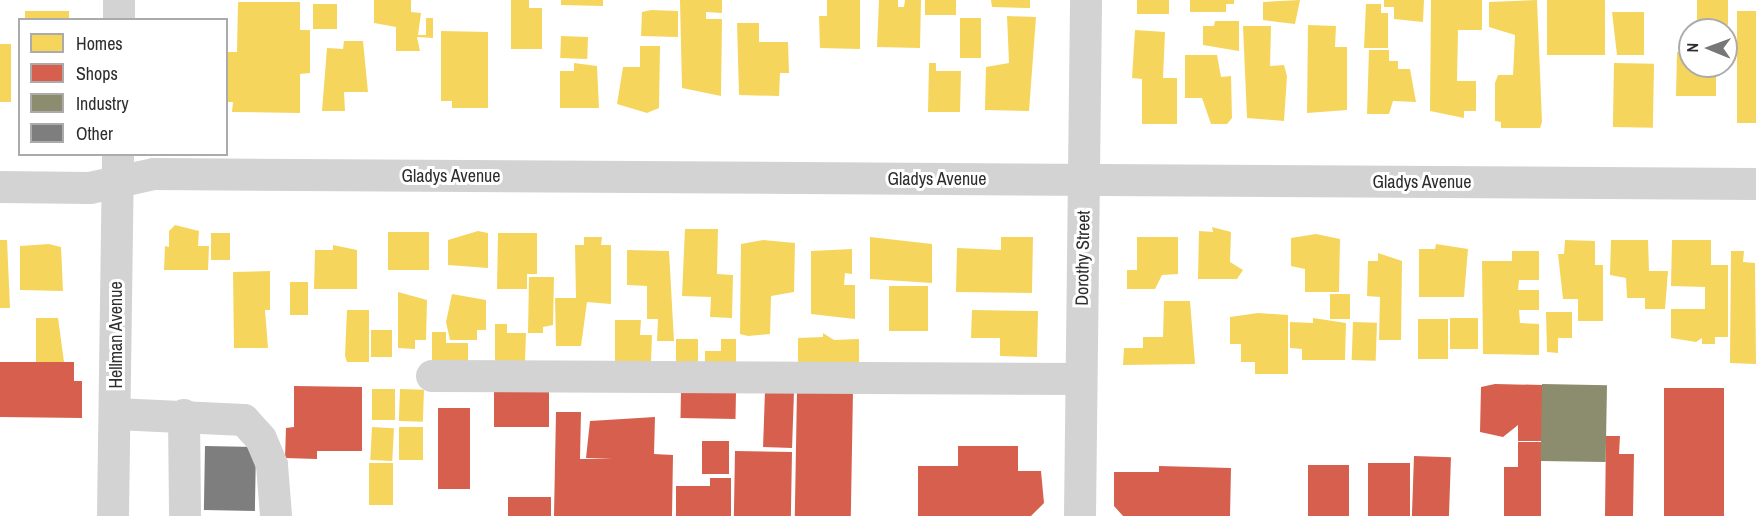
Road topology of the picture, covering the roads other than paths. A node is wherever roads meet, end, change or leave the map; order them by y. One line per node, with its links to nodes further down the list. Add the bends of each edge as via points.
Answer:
1 (119, 0): 3 (street)
2 (1086, 0): 5 (street, Dorothy Street)
3 (119, 18)
4 (118, 167): 5 (street, Gladys Avenue, via 154,174); 7 (street, Gladys Avenue, via 90,188); 10 (street, Hellman Avenue)
5 (1083, 179): 6 (street, Gladys Avenue); 9 (street, Dorothy Street)
6 (1756, 184)
7 (0, 187)
8 (432, 376): 9 (street)
9 (1081, 379): 15 (street, Dorothy Street)
10 (116, 414): 11 (street); 12 (street, Hellman Avenue)
11 (184, 415): 13 (street); 14 (street, via 244,420 261,439 272,465)
12 (113, 516)
13 (185, 516)
14 (276, 516)
15 (1080, 516)

